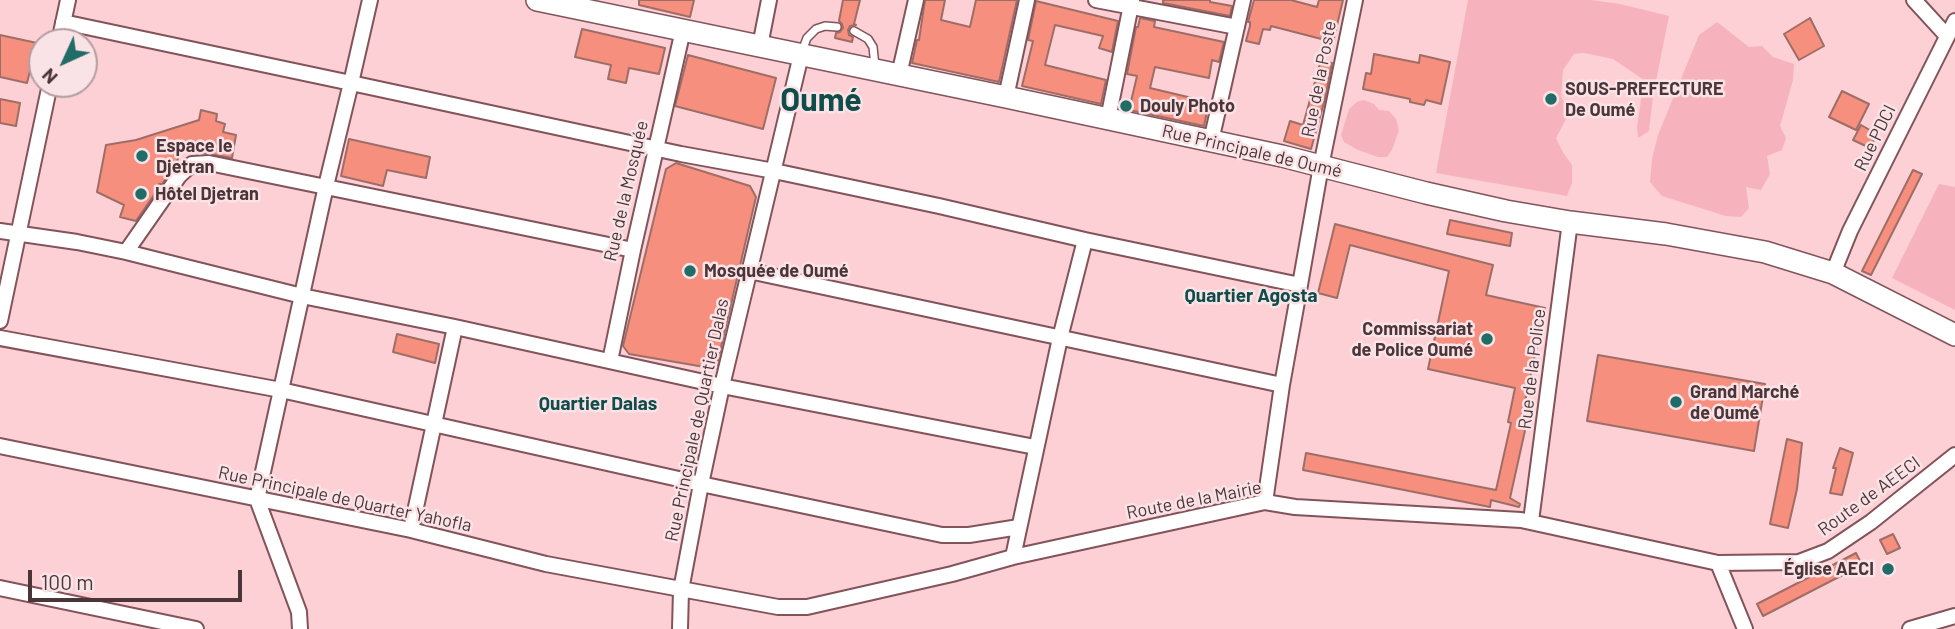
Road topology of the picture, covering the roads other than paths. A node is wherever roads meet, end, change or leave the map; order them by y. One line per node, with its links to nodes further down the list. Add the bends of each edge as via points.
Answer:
1 (68, 0): 13 (street)
2 (370, 0): 24 (street)
3 (537, 0): 17 (main road, Rue Principale de Oumé)
4 (769, 0): 20 (street)
5 (916, 0): 23 (street)
6 (1027, 0): 25 (street)
7 (1096, 0): 11 (street)
8 (1243, 0): 15 (street)
9 (1355, 0): 30 (street, Rue de la Poste)
10 (1914, 0): 19 (street)
11 (1131, 3): 15 (street); 27 (street)
12 (1955, 21): 19 (street, Rue PDCI)
13 (63, 22): 16 (street); 24 (street)
14 (838, 27): 21 (lane, via 816,29)
15 (1237, 27): 28 (street)
16 (62, 28)
17 (683, 30): 20 (main road, Rue Principale de Oumé); 29 (street, Rue de la Mosquée)
18 (854, 32): 22 (lane, via 873,47)
19 (1947, 36): 40 (street, Rue PDCI)
20 (760, 46): 21 (main road, Rue Principale de Oumé)
21 (801, 55): 22 (main road, Rue Principale de Oumé); 31 (street, Rue Principale de Quartier Dalas)
22 (875, 70): 23 (main road, Rue Principale de Oumé)
23 (899, 75): 25 (main road, Rue Principale de Oumé)
24 (351, 83): 29 (street); 32 (street)
25 (1006, 97): 27 (main road, Rue Principale de Oumé)
26 (47, 98): 35 (street)
27 (1108, 119): 28 (main road, Rue Principale de Oumé)
28 (1212, 141): 30 (main road, Rue Principale de Oumé)
29 (656, 148): 31 (street); 37 (street, Rue de la Mosquée)
30 (1321, 166): 33 (main road, Rue Principale de Oumé); 41 (street, Rue de la Poste)
31 (774, 171): 36 (street); 39 (street, Rue Principale de Quartier Dalas)
32 (326, 186): 37 (street); 38 (street, via 209,163 192,164); 42 (street)
33 (1570, 222): 40 (main road, Rue Principale de Oumé, via 1765,252); 59 (street, Rue de la Police)
34 (0, 231): 35 (street)
35 (19, 234): 38 (street); 43 (street)
36 (1085, 240): 41 (street); 47 (street)
37 (633, 250): 48 (street, Rue de la Mosquée)
38 (125, 252): 42 (street)
39 (749, 271): 47 (street); 50 (street, Rue Principale de Quartier Dalas)
40 (1833, 273): 45 (main road, Rue Principale de Oumé)
41 (1300, 285): 49 (street, Rue de la Poste)
42 (302, 296): 44 (street); 51 (street)
43 (0, 321)
44 (455, 327): 48 (street); 52 (street)
45 (1955, 335)
46 (0, 338): 51 (street)
47 (1060, 338): 49 (street); 54 (street)
48 (610, 361): 50 (street)
49 (1282, 385): 58 (street, Rue de la Poste)
50 (722, 386): 54 (street); 56 (street, Rue Principale de Quartier Dalas)
51 (281, 390): 52 (street); 57 (street)
52 (434, 424): 56 (street); 61 (street)
53 (0, 446): 57 (street, Rue Principale de Quarter Yahofla)
54 (1035, 447): 60 (street)
55 (1955, 455): 63 (street, Route de AEECI, via 1828,551 1799,562)
56 (701, 484): 60 (street, via 942,535); 65 (street, Rue Principale de Quartier Dalas)
57 (257, 499): 61 (street, Rue Principale de Quarter Yahofla); 68 (street, via 299,612)
58 (1265, 502): 59 (street, Route de la Mairie); 62 (street, Route de la Mairie)
59 (1531, 521): 63 (street, Route de la Mairie)
60 (1019, 527): 62 (street)
61 (411, 530): 65 (street, Rue Principale de Quarter Yahofla, via 546,564)
62 (1013, 557): 65 (street, Route de la Mairie, via 807,607 778,607)
63 (1718, 562): 70 (street)
64 (0, 589): 67 (street)
65 (681, 590): 69 (street, Rue Principale de Quartier Dalas)
66 (1955, 616): 71 (street)
67 (196, 629)
68 (300, 629)
69 (680, 629)
70 (1745, 629)
71 (1910, 629)

